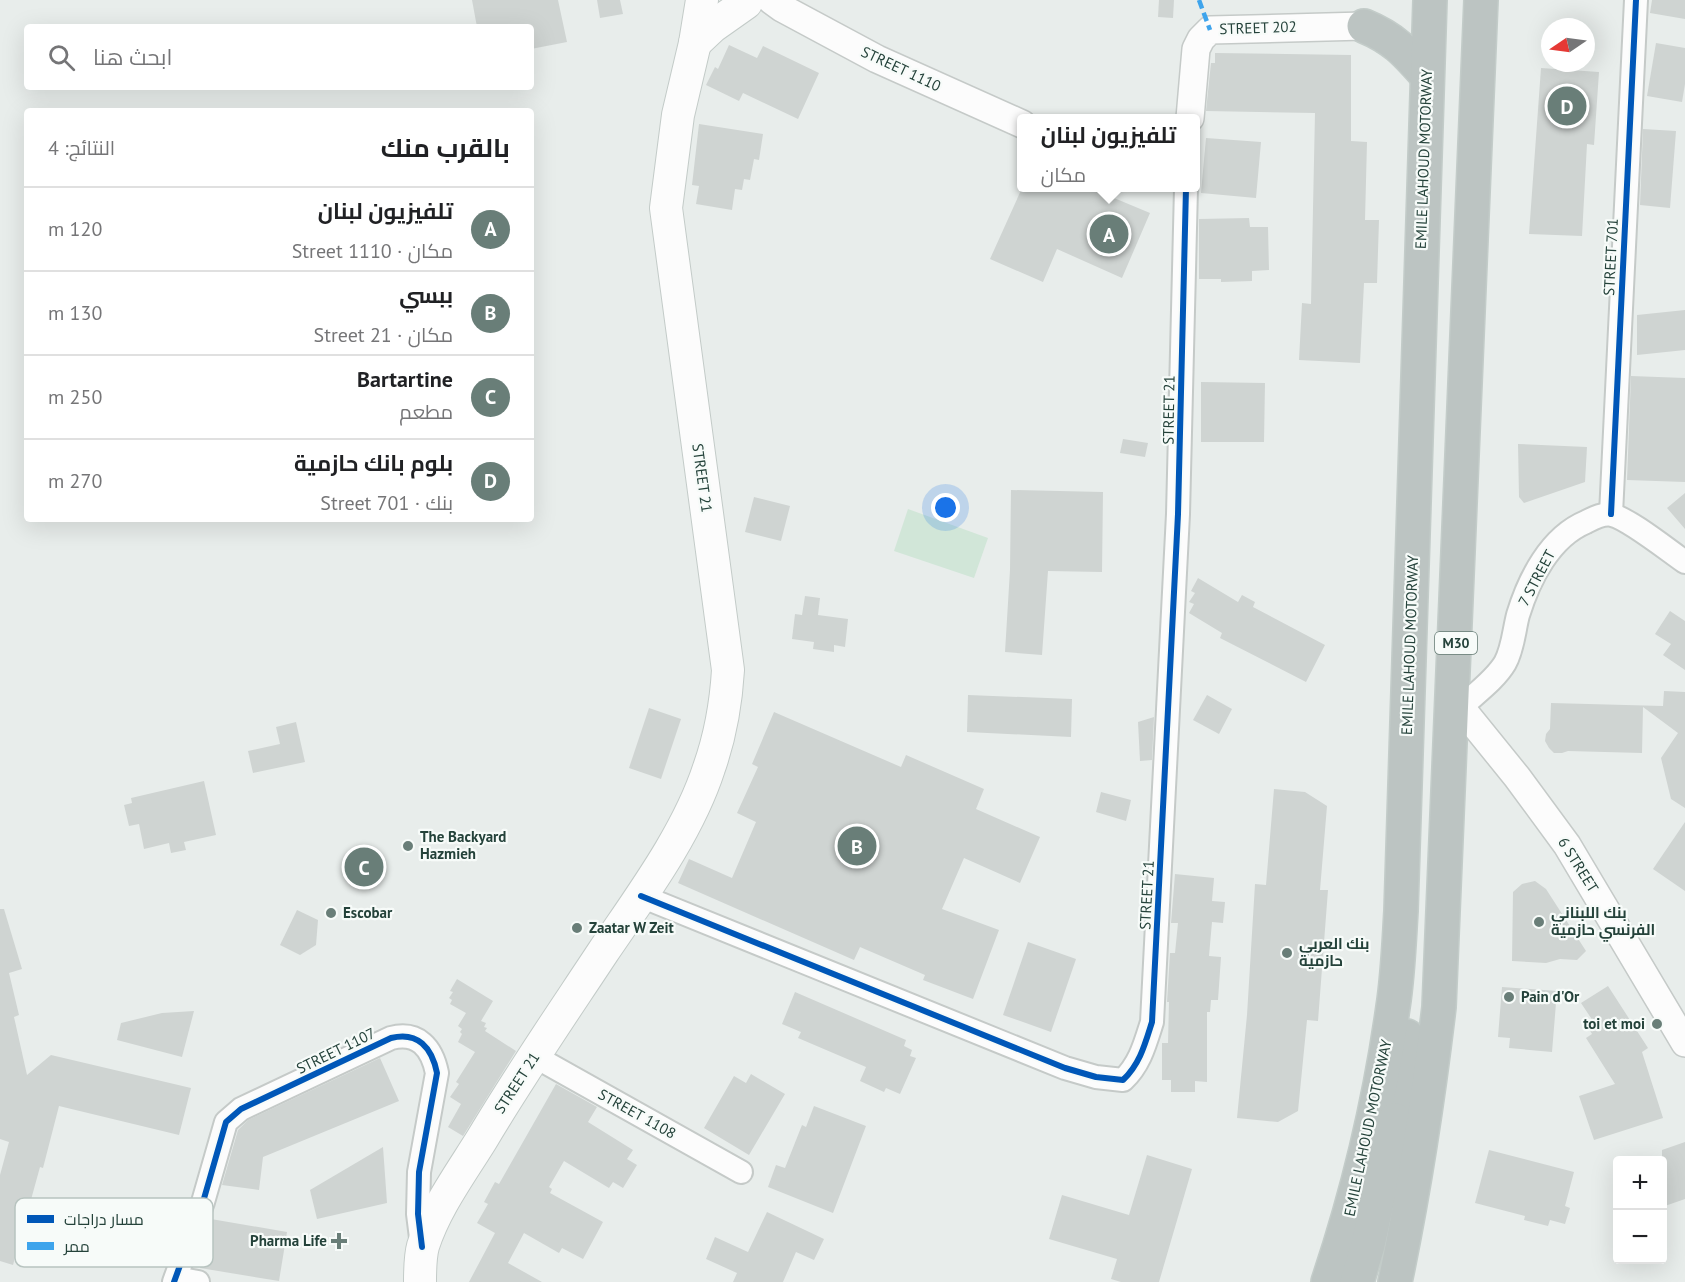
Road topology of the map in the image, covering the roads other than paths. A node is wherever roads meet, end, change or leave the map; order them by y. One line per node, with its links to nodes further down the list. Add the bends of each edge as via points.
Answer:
1 (702, 0): 8 (main road, STREET 21)
2 (1421, 0): 7 (highway, via 1400,20)
3 (1430, 0): 9 (highway, EMILE LAHOUD MOTORWAY)
4 (1481, 0): 15 (highway, M30)
5 (1636, 0): 13 (street, STREET 701)
6 (759, 3): 8 (main road, via 712,27); 11 (street, STREET 1110)
7 (1364, 26): 9 (highway, via 1401,47); 10 (street, STREET 202, via 1210,30 1197,49)
8 (695, 43): 17 (main road, STREET 21, via 678,115 666,208 728,670 710,768 696,802)
9 (1426, 75): 16 (highway, EMILE LAHOUD MOTORWAY)
10 (1190, 114)
11 (1017, 122)
12 (1186, 192): 17 (street, STREET 21, via 1178,526 1152,1022 1131,1072 1123,1080 1065,1068)
13 (1611, 514): 14 (street); 15 (street, 7 STREET, via 1578,525 1556,543 1532,582 1507,661)
14 (1685, 562)
15 (1457, 703): 18 (street, 6 STREET, via 1567,845); 28 (highway, M30, via 1439,1007 1427,1108)
16 (1404, 876): 20 (highway, via 1408,966); 25 (highway, EMILE LAHOUD MOTORWAY, via 1394,1004 1378,1097 1346,1229)
17 (641, 896): 19 (main road, STREET 21)
18 (1685, 1043)
19 (534, 1056): 21 (street, STREET 1108); 23 (main road, STREET 21, via 436,1214)
20 (1404, 1077): 26 (highway); 27 (highway, via 1404,1136 1399,1174)
21 (741, 1172)
22 (204, 1198): 23 (street, STREET 1107, via 226,1122 241,1109 404,1035 424,1046 437,1073 419,1172)
23 (422, 1247): 24 (main road, STREET 21)
24 (420, 1282)
25 (1328, 1282)
26 (1357, 1282)
27 (1376, 1282)
28 (1395, 1282)

